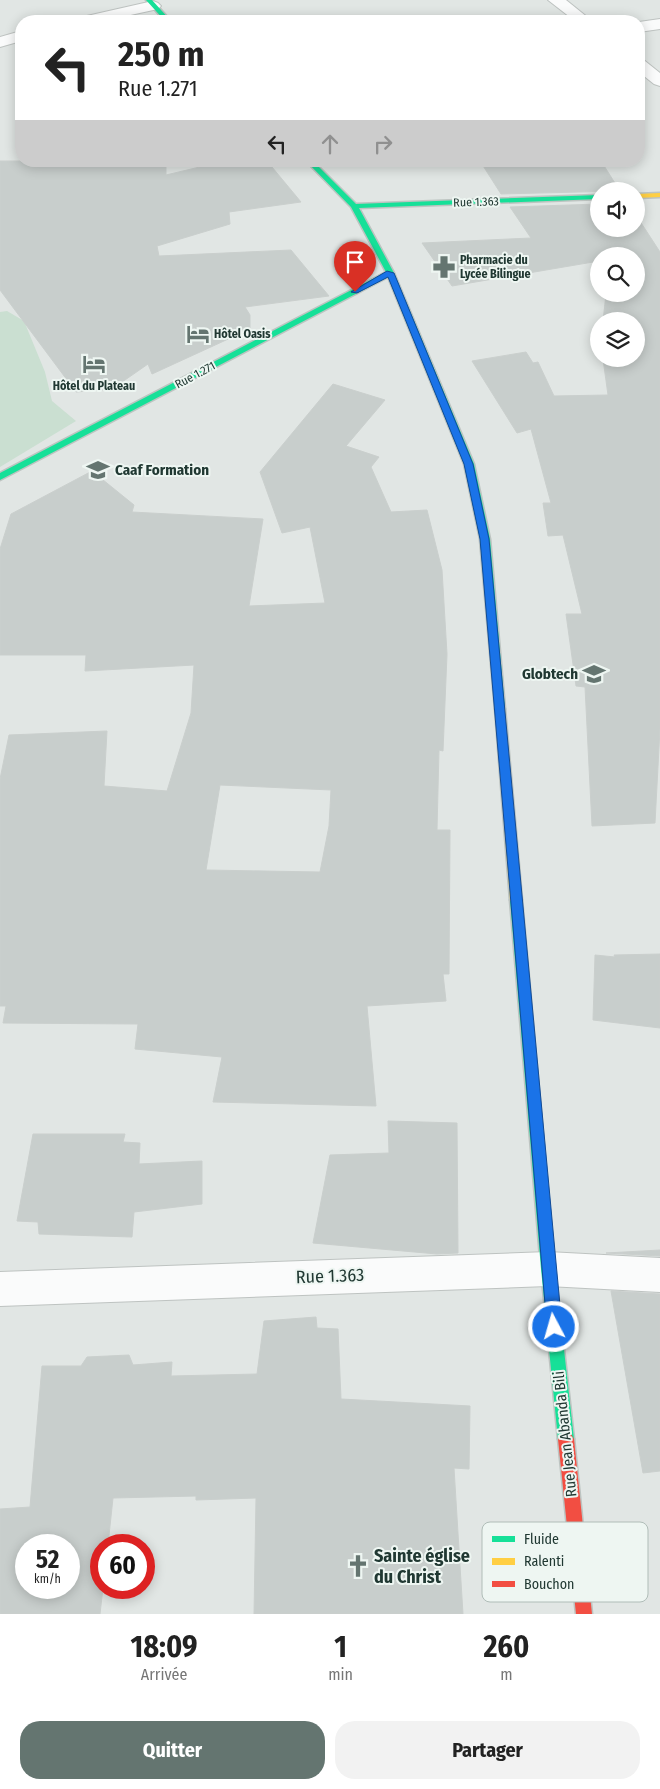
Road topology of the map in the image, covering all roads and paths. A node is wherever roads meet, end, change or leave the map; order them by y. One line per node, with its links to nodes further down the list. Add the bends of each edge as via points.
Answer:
1 (556, 0): 5 (street)
2 (151, 3): 3 (street); 4 (main road)
3 (106, 15)
4 (162, 15)
5 (576, 15)
6 (15, 38): 7 (street)
7 (0, 42)
8 (645, 69): 9 (street)
9 (660, 81)
10 (314, 167): 14 (main road, Rue Jean Abanda Bili)
11 (660, 195): 12 (main road)
12 (645, 196)
13 (590, 197): 14 (main road, Rue 1.363)
14 (354, 206): 15 (main road, Rue Jean Abanda Bili)
15 (390, 273): 16 (main road, Rue 1.271); 17 (main road, Rue Jean Abanda Bili, via 469,464 484,539)
16 (0, 477)
17 (548, 1269): 18 (street, Rue 1.363); 19 (street, Rue 1.363); 20 (main road, Rue Jean Abanda Bili)
18 (660, 1275)
19 (0, 1289)
20 (574, 1522)

